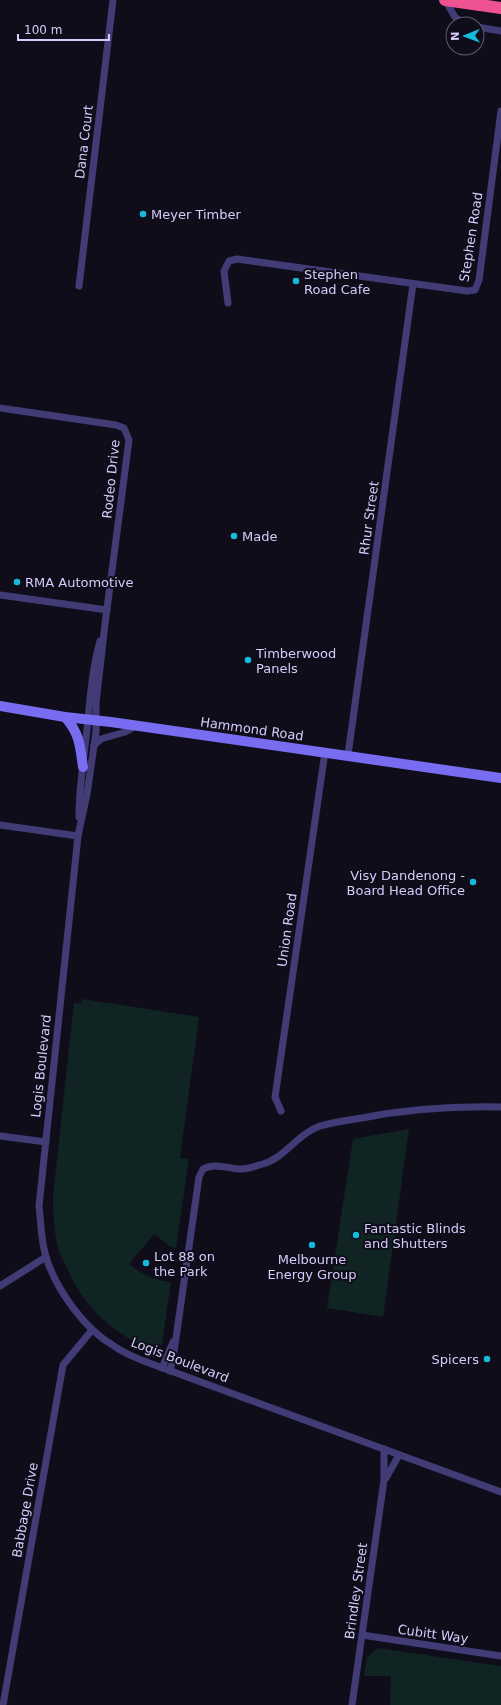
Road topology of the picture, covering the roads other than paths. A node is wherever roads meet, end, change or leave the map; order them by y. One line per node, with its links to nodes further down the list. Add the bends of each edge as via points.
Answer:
1 (113, 0): 9 (street, Dana Court)
2 (445, 0): 3 (highway); 4 (street)
3 (501, 8)
4 (454, 16)
5 (485, 28): 6 (street)
6 (501, 31)
7 (501, 111): 8 (street, Stephen Road, via 479,280 475,290)
8 (413, 284): 10 (street, Stephen Road, via 237,259 229,261 224,271); 20 (street, Rhur Street)
9 (79, 286)
10 (228, 303)
11 (0, 408): 13 (street, Rodeo Drive, via 116,425 124,428 128,435)
12 (0, 595): 13 (street)
13 (107, 610): 16 (street, Rodeo Drive)
14 (0, 706): 15 (main road, Hammond Road)
15 (65, 717): 16 (main road, Hammond Road); 21 (main road, via 76,730)
16 (92, 720): 17 (main road, Hammond Road); 18 (street, Logis Boulevard); 21 (street, Logis Boulevard)
17 (136, 726): 18 (street, via 101,739); 19 (main road, Hammond Road)
18 (94, 745): 24 (street, Logis Boulevard)
19 (325, 752): 20 (main road, Hammond Road); 26 (street, Union Road, via 275,1097)
20 (348, 755): 22 (main road, Hammond Road)
21 (83, 767): 24 (street, Logis Boulevard, via 79,794)
22 (501, 778)
23 (0, 825): 24 (street)
24 (79, 832): 28 (street, Logis Boulevard)
25 (501, 1107): 32 (street, via 436,1108 340,1122 306,1133 283,1153 265,1164 243,1169 211,1166 203,1169 199,1177)
26 (281, 1111)
27 (0, 1136): 28 (street)
28 (46, 1142): 29 (street, Logis Boulevard, via 39,1206)
29 (46, 1257): 30 (street); 31 (street, Logis Boulevard, via 64,1295)
30 (0, 1286)
31 (92, 1330): 33 (street, Logis Boulevard, via 113,1346); 41 (street, Babbage Drive, via 63,1365)
32 (175, 1338): 33 (street); 34 (street)
33 (162, 1368): 34 (street, Logis Boulevard)
34 (170, 1371): 35 (street, Logis Boulevard)
35 (384, 1449): 36 (street, Logis Boulevard); 37 (street, Brindley Street)
36 (399, 1455): 37 (street, Brindley Street); 38 (street, Logis Boulevard)
37 (384, 1480): 39 (street, Brindley Street)
38 (501, 1492)
39 (362, 1636): 40 (street, Cubitt Way); 42 (street, Brindley Street)
40 (501, 1656)
41 (3, 1705)
42 (352, 1705)

